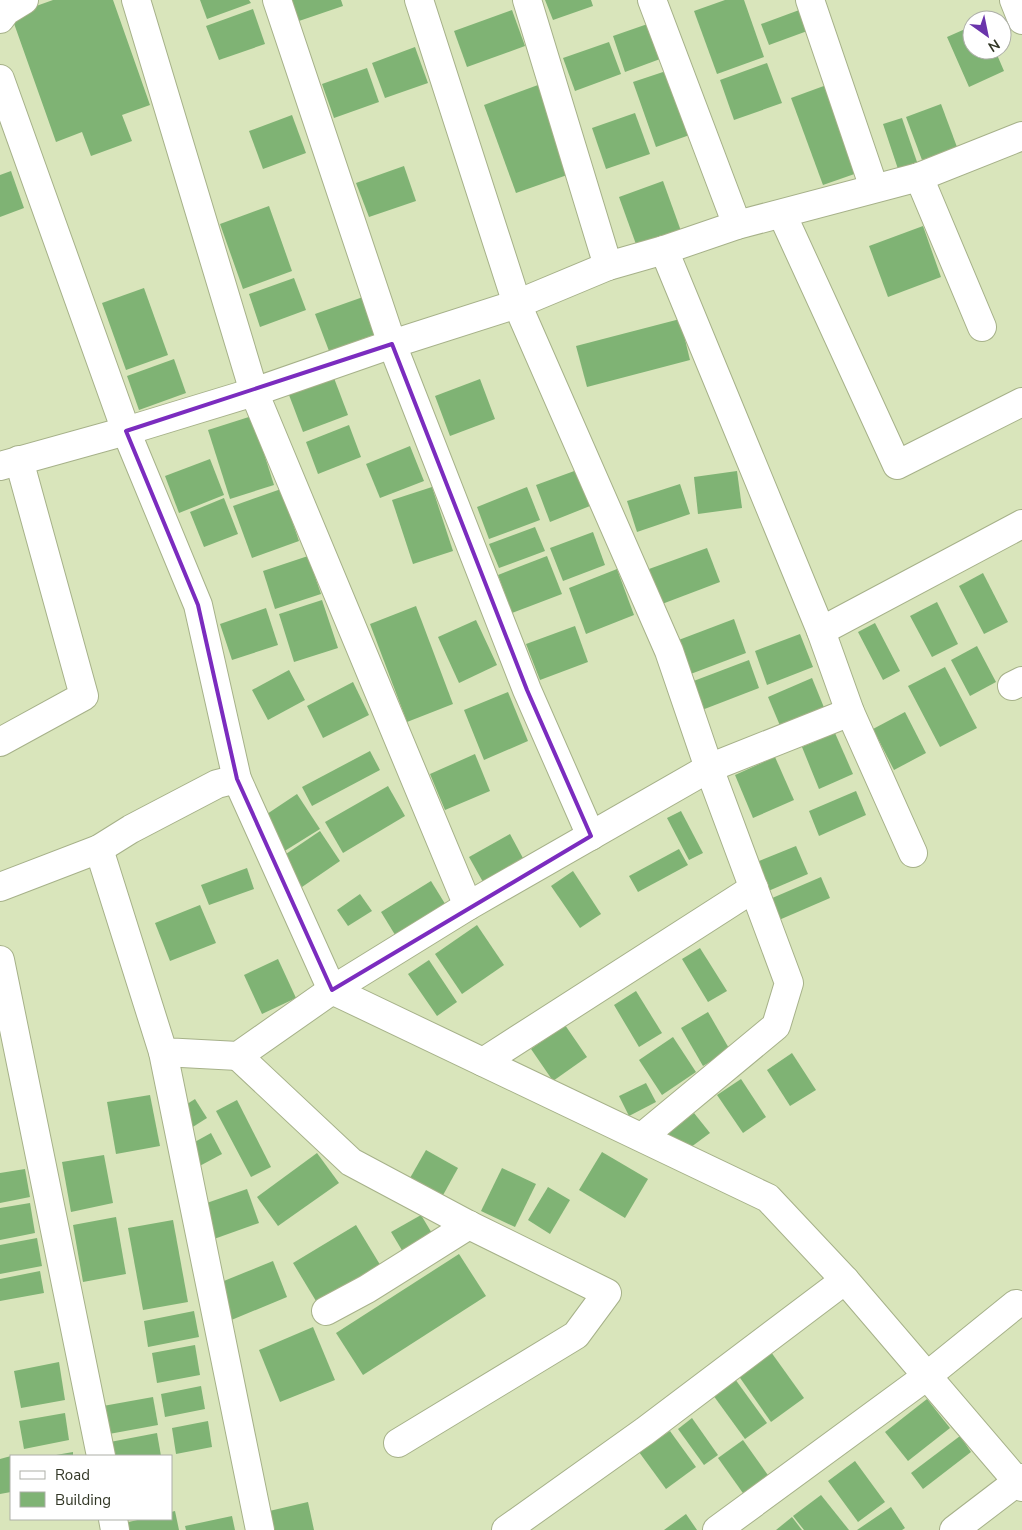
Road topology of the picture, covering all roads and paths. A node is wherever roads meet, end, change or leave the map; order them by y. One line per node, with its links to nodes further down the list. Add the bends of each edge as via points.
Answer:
1 (136, 0): 20 (street)
2 (277, 0): 19 (street)
3 (420, 0): 17 (street)
4 (527, 0): 16 (street)
5 (652, 0): 14 (street)
6 (810, 0): 12 (street)
7 (1014, 0): 8 (street)
8 (1022, 20)
9 (0, 79): 22 (street)
10 (1022, 136): 11 (street)
11 (919, 177): 12 (street); 18 (street)
12 (874, 188): 13 (street)
13 (782, 214): 14 (street); 21 (street, via 897,465)
14 (737, 225): 15 (street)
15 (664, 250): 16 (street); 25 (street)
16 (608, 266): 17 (street)
17 (517, 304): 19 (street); 28 (street, via 669,651)
18 (982, 327)
19 (392, 344): 20 (street); 30 (street, via 527,690)
20 (254, 392): 22 (street); 35 (street)
21 (1022, 402)
22 (126, 431): 23 (street); 29 (street, via 198,605)
23 (10, 463): 27 (street, via 84,696)
24 (1022, 524): 25 (street)
25 (821, 631): 26 (street)
26 (850, 712): 28 (street); 32 (street)
27 (0, 742)
28 (709, 768): 30 (street); 34 (street)
29 (237, 779): 31 (street, via 217,784); 37 (street)
30 (591, 836): 35 (street)
31 (99, 849): 33 (street); 38 (street)
32 (913, 854)
33 (0, 887)
34 (754, 888): 40 (street); 41 (street, via 789,983 776,1026)
35 (468, 906): 37 (street)
36 (0, 960): 48 (street)
37 (332, 990): 39 (street); 40 (street)
38 (163, 1052): 39 (street); 51 (street)
39 (238, 1056): 42 (street, via 352,1162)
40 (483, 1062): 41 (street)
41 (642, 1137): 43 (street, via 768,1198)
42 (469, 1225): 45 (street); 47 (street, via 607,1293 576,1334)
43 (845, 1280): 46 (street); 52 (street, via 645,1431)
44 (1016, 1304): 46 (street)
45 (326, 1311)
46 (927, 1376): 49 (street); 50 (street)
47 (398, 1443)
48 (100, 1455)
49 (1020, 1482): 53 (street)
50 (733, 1525)
51 (260, 1530)
52 (506, 1530)
53 (954, 1530)

